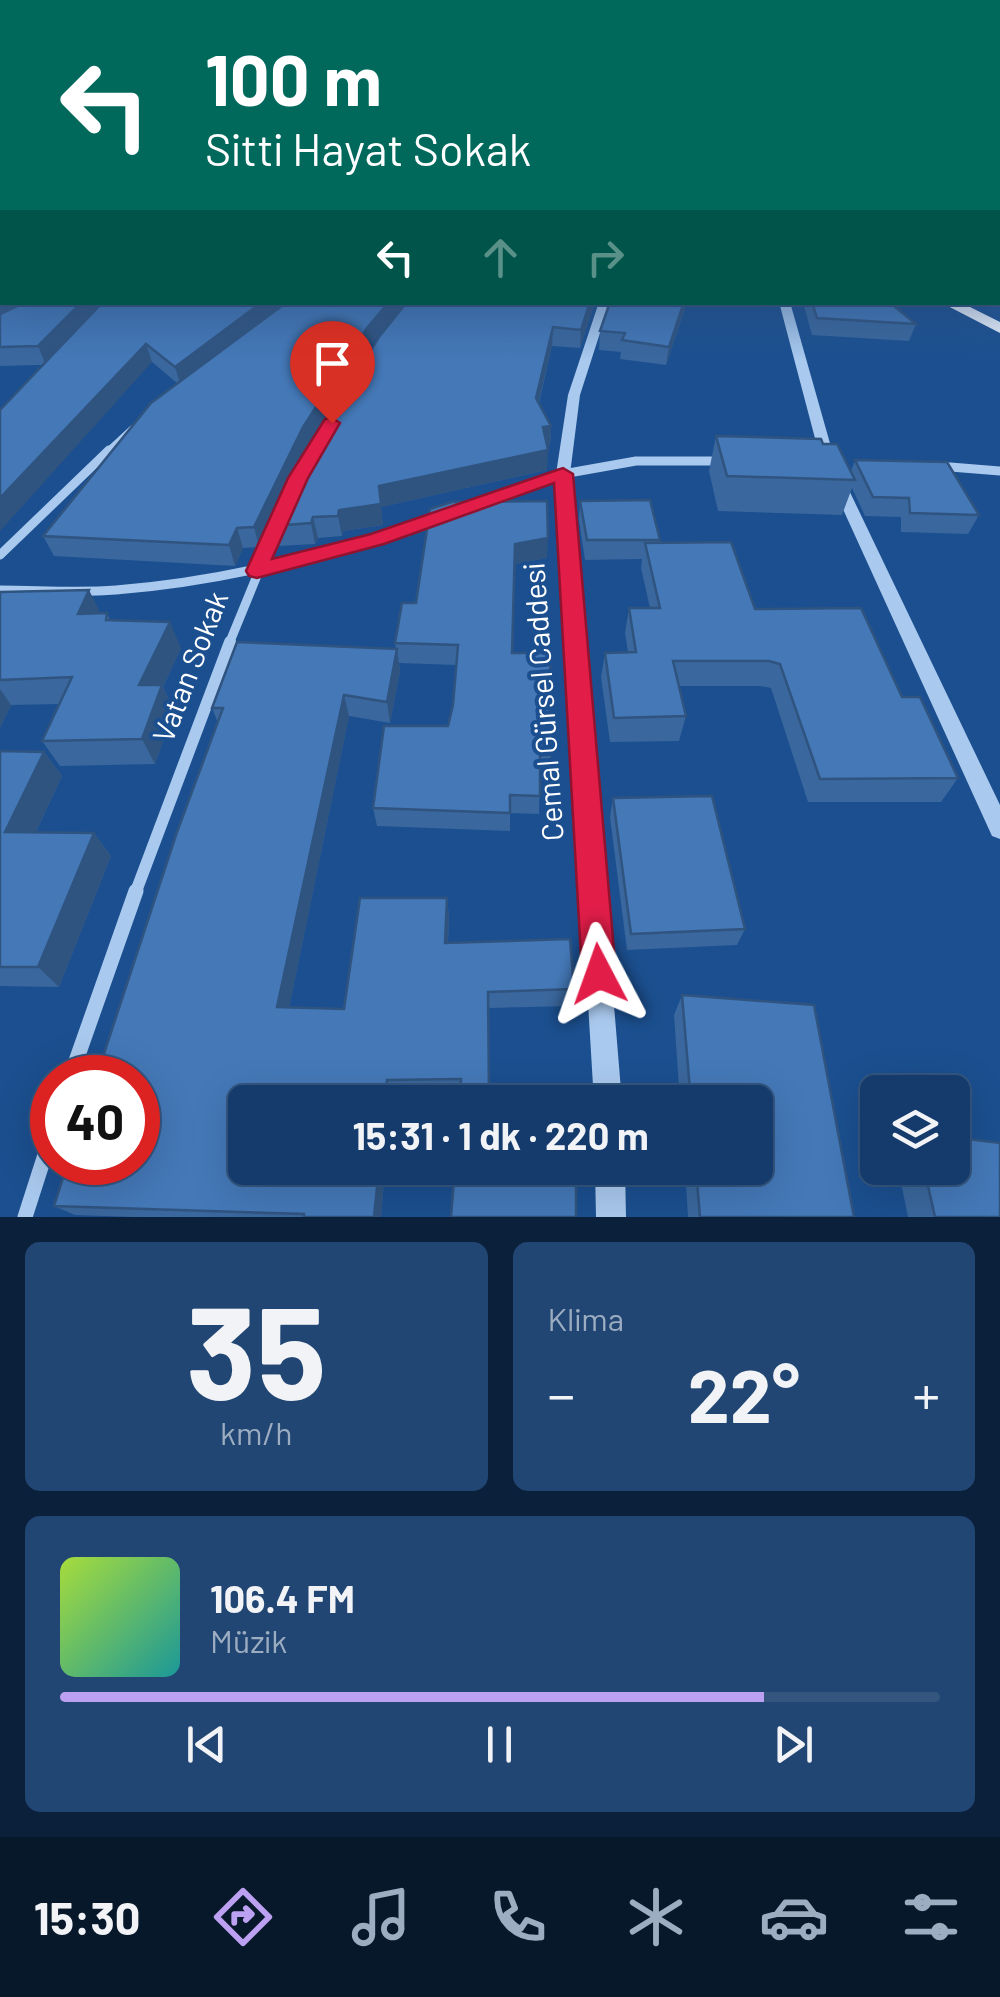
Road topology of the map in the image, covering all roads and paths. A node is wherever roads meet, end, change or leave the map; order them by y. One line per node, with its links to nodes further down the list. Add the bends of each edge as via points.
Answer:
1 (604, 305): 11 (street, Cemal Gürsel Caddesi, via 574,395)
2 (785, 305): 8 (street)
3 (952, 305): 4 (main road)
4 (1000, 328)
5 (137, 426): 15 (street)
6 (732, 460): 11 (street, via 636,460)
7 (809, 461): 8 (street)
8 (837, 461): 18 (street)
9 (922, 464): 10 (street)
10 (1000, 471)
11 (563, 474): 13 (street); 20 (street, Cemal Gürsel Caddesi)
12 (284, 509): 16 (street, Vatan Sokak)
13 (463, 510)
14 (446, 516): 16 (street)
15 (0, 556)
16 (257, 571): 17 (street, via 112,590); 19 (street, Vatan Sokak)
17 (0, 590)
18 (1000, 829)
19 (78, 1055)
20 (607, 1085)
21 (36, 1185): 23 (street)
22 (610, 1185): 24 (street)
23 (26, 1217)
24 (611, 1217)

